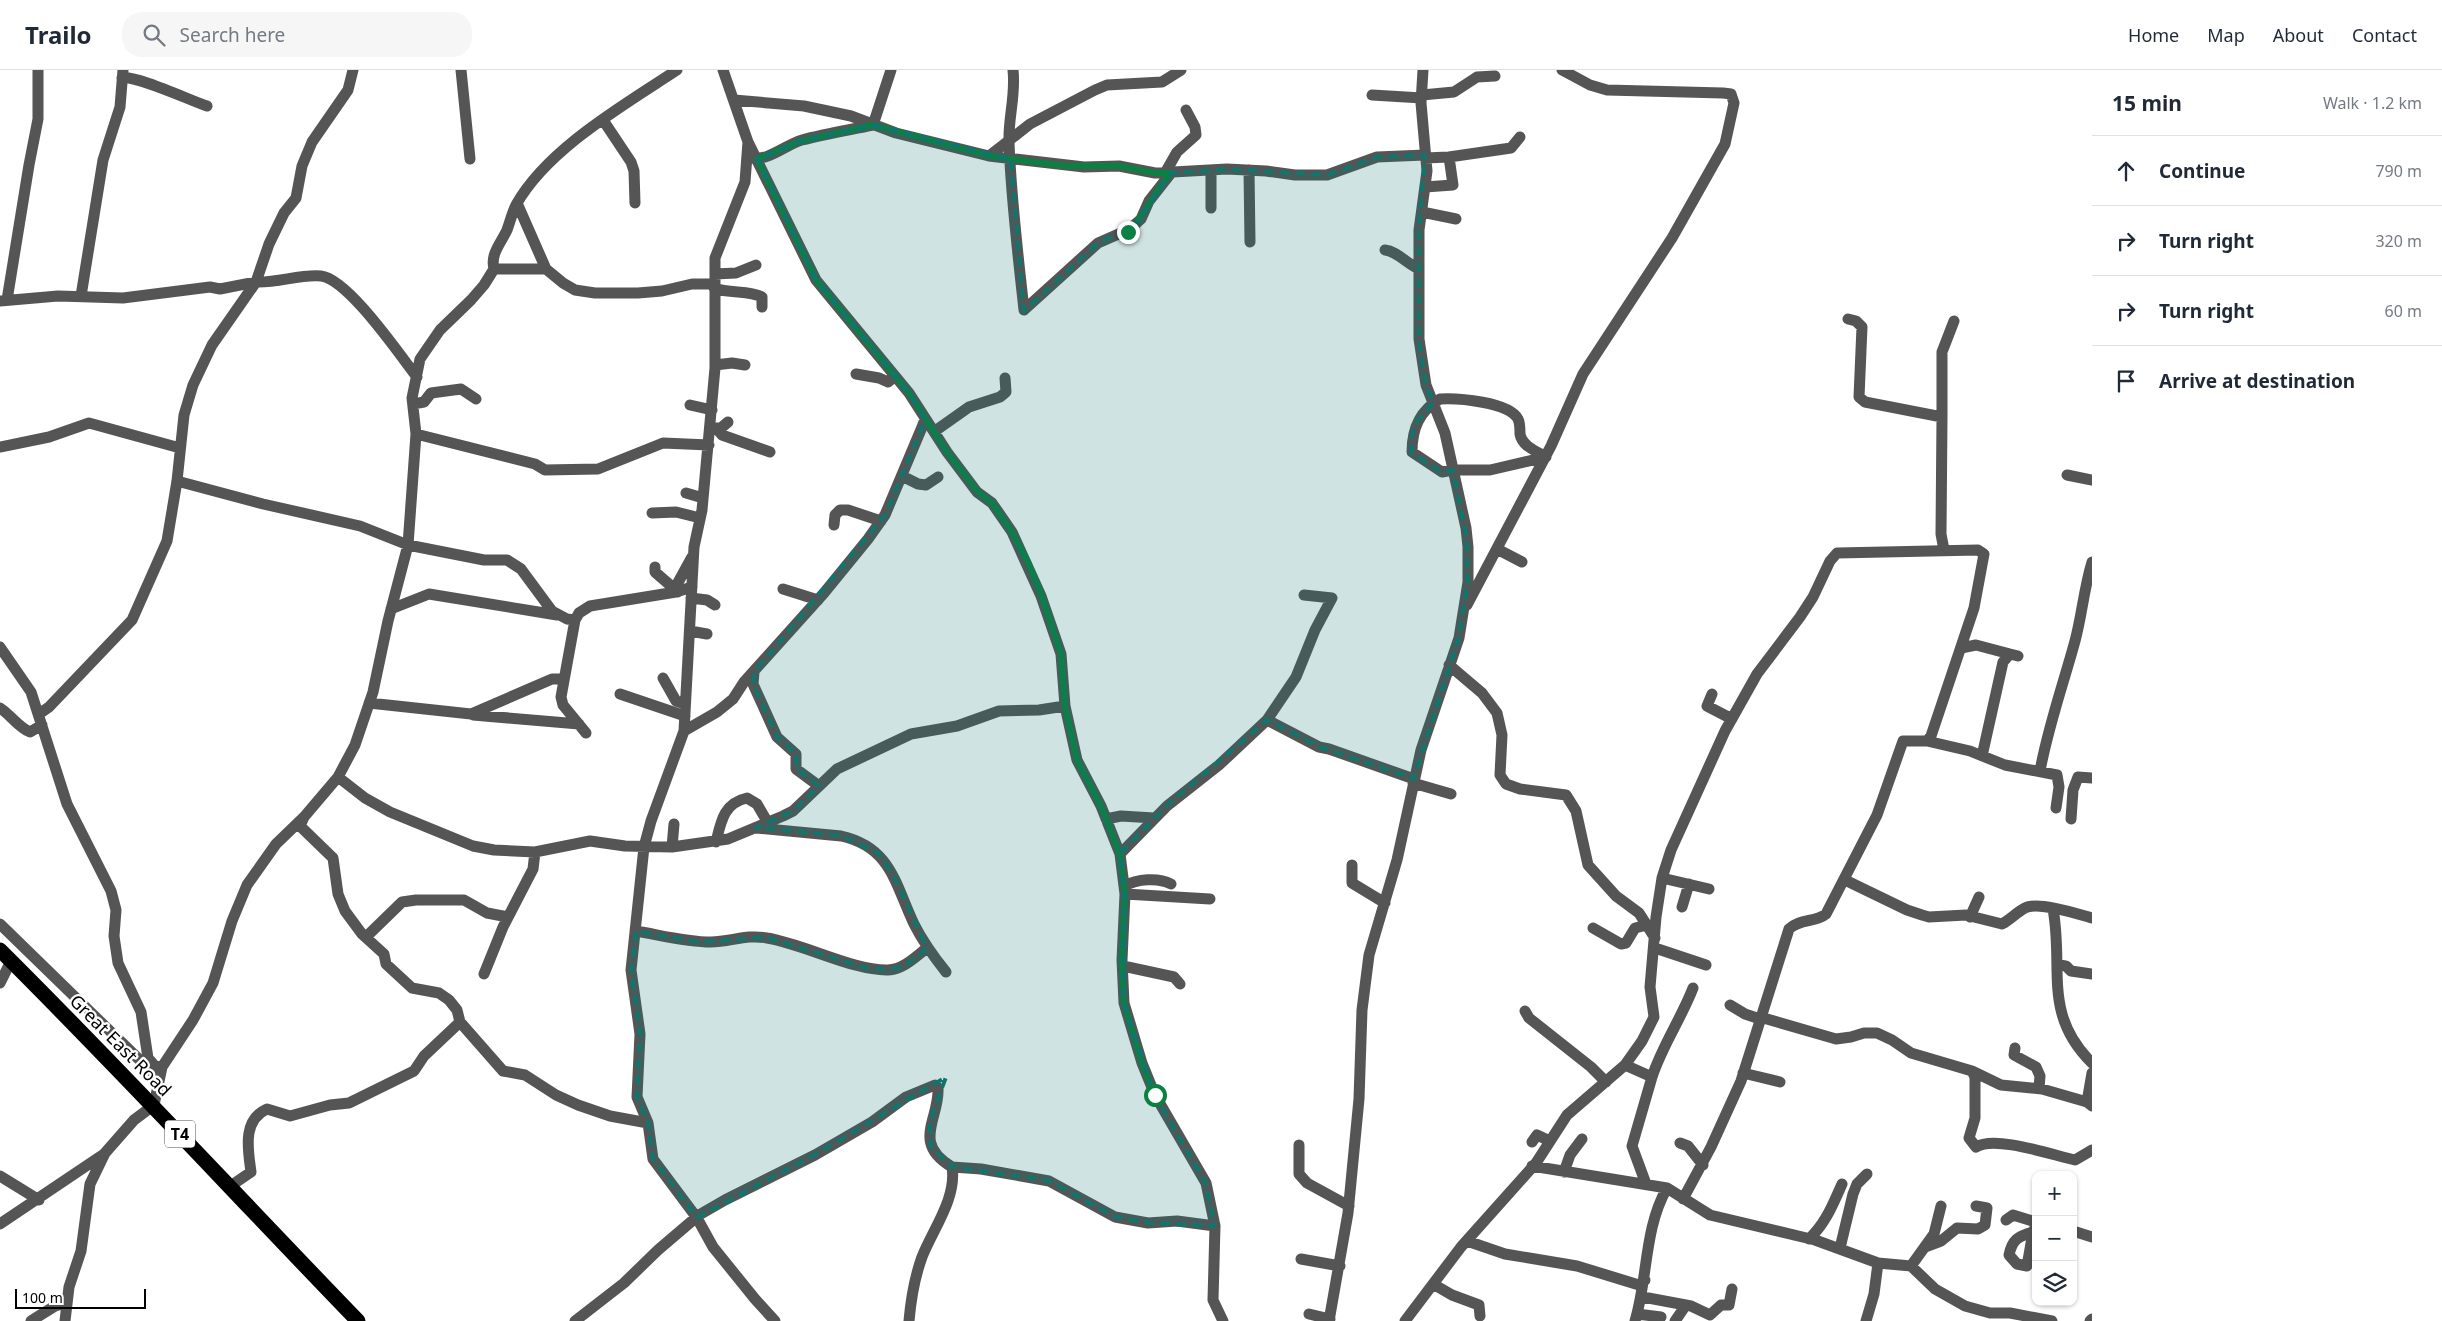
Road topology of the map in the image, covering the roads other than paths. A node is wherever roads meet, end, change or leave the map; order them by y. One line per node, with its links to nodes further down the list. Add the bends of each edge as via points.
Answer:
1 (38, 70): 46 (street, via 38,120)
2 (353, 70): 43 (street, via 348,90 312,142 302,166 296,198 284,213 269,244)
3 (461, 70): 25 (street)
4 (676, 70): 18 (street)
5 (724, 70): 15 (street)
6 (891, 70): 19 (street)
7 (1013, 70): 21 (street, via 1015,88)
8 (1181, 70): 21 (street, via 1162,82 1107,85 1030,124)
9 (1423, 70): 14 (street)
10 (1562, 70): 71 (street, via 1607,90 1724,93 1731,94 1734,103 1725,144 1672,238 1583,374)
11 (122, 74): 16 (street); 45 (street, via 120,108 103,160)
12 (1495, 76): 14 (street, via 1477,77 1454,92)
13 (1372, 95): 14 (street)
14 (1422, 97): 23 (street)
15 (734, 100): 19 (street, via 804,106 851,116); 26 (street)
16 (207, 106)
17 (1186, 110): 30 (street, via 1196,135 1176,152)
18 (603, 120): 32 (street, via 547,165); 33 (street, via 631,162)
19 (873, 125): 22 (street); 26 (street, via 800,141)
20 (1520, 137): 24 (street, via 1511,148)
21 (1009, 140): 22 (street); 27 (street)
22 (990, 156): 27 (street)
23 (1425, 157): 24 (street); 29 (street, via 1377,157 1327,175); 31 (street)
24 (1449, 157): 31 (street, via 1452,185)
25 (470, 159)
26 (752, 159): 44 (street, via 715,258); 53 (street, via 816,280)
27 (1011, 159): 30 (street, via 1084,167 1119,166 1149,173); 30 (street, via 1010,183 1024,310 1098,243 1130,229 1141,219)
28 (1211, 170): 29 (street); 30 (street); 34 (street)
29 (1249, 170): 37 (street)
30 (1168, 173)
31 (1425, 187): 35 (street)
32 (517, 203): 40 (street, via 497,246); 41 (street)
33 (635, 204)
34 (1211, 208)
35 (1422, 212): 36 (street); 42 (street)
36 (1456, 219)
37 (1250, 242)
38 (1385, 250): 42 (street)
39 (756, 265): 44 (street)
40 (494, 269): 41 (street); 54 (street, via 471,300 440,330 420,359)
41 (546, 269): 44 (street, via 575,290 595,293 662,292 679,286)
42 (1419, 269): 57 (street, via 1419,339 1426,385)
43 (256, 282): 45 (street, via 220,289 123,298); 54 (street, via 320,276 336,281); 69 (street, via 212,345 193,385 184,415)
44 (715, 282): 47 (street, via 727,293 756,293 762,297); 50 (street)
45 (81, 296): 46 (street)
46 (3, 300)
47 (762, 307)
48 (1848, 319): 61 (street, via 1862,327 1859,396 1865,402)
49 (1954, 321): 61 (street, via 1942,352)
50 (715, 365): 51 (street); 60 (street)
51 (745, 365)
52 (856, 374): 53 (street, via 888,382)
53 (895, 376): 62 (street)
54 (417, 377): 58 (street)
55 (1005, 378): 65 (street, via 1006,392 969,407)
56 (476, 399): 58 (street, via 461,389 431,393 424,402)
57 (1434, 402): 71 (street, via 1468,398 1512,412 1519,420 1521,439); 72 (street); 72 (street, via 1422,413 1412,435 1412,452 1442,472)
58 (413, 404): 66 (street)
59 (690, 405): 60 (street)
60 (712, 410): 64 (street)
61 (1942, 417): 86 (street, via 1941,534)
62 (926, 420): 65 (street); 74 (street)
63 (728, 422): 64 (street, via 721,428)
64 (713, 428): 67 (street); 70 (street, via 722,435)
65 (935, 431): 114 (street, via 978,492 992,503 1028,562 1061,654)
66 (416, 434): 67 (street, via 535,464 545,470 598,469 663,443); 84 (street)
67 (709, 445): 79 (street)
68 (0, 447): 69 (street, via 49,437 89,423)
69 (180, 448): 77 (street)
70 (770, 452)
71 (1546, 457): 72 (street, via 1490,470); 85 (street)
72 (1453, 470): 98 (street, via 1468,547 1468,582)
73 (2067, 475): 76 (street)
74 (902, 476): 75 (street, via 926,486); 82 (street)
75 (938, 477)
76 (2092, 480)
77 (177, 481): 84 (street, via 360,526); 119 (street, via 166,541 132,620 69,684)
78 (686, 493): 79 (street)
79 (703, 498): 81 (street)
80 (652, 513): 81 (street, via 676,512)
81 (700, 518): 87 (street)
82 (881, 521): 83 (street, via 840,510 835,515); 95 (street)
83 (834, 525)
84 (408, 545): 97 (street); 99 (street, via 484,560 507,560 521,569 552,611)
85 (1497, 548): 88 (street); 98 (street)
86 (1944, 550): 104 (street, via 1978,550 1984,554 1974,608); 118 (street, via 1837,553 1813,597 1757,674)
87 (694, 555): 92 (street); 93 (street)
88 (1522, 562)
89 (2092, 562): 125 (street, via 2062,688 2046,734)
90 (654, 567): 92 (street, via 655,572)
91 (782, 589): 95 (street)
92 (676, 590): 93 (street); 100 (street, via 590,606)
93 (691, 592): 96 (street); 101 (street)
94 (1304, 595): 120 (street, via 1332,598 1296,677)
95 (818, 600): 106 (street)
96 (715, 605)
97 (391, 609): 99 (street, via 429,594); 111 (street)
98 (1463, 613): 105 (street)
99 (559, 615): 100 (street)
100 (575, 620): 108 (street)
101 (690, 631): 102 (street); 112 (street)
102 (707, 634)
103 (0, 647): 119 (street, via 31,692)
104 (1961, 648): 123 (street, via 1938,719); 124 (street, via 1976,645 2014,655 2003,662)
105 (1449, 665): 128 (street); 160 (street, via 1482,693 1497,713 1502,735 1500,774 1506,784 1566,796 1576,811 1588,865 1616,896 1639,913)
106 (754, 672): 122 (street, via 733,699); 129 (street, via 753,684 777,737 796,754 796,769)
107 (663, 678): 112 (street, via 676,701)
108 (564, 679): 113 (street); 116 (street, via 552,679)
109 (620, 694): 117 (street)
110 (1712, 694): 118 (street, via 1707,706)
111 (369, 703): 116 (street); 126 (street, via 355,745)
112 (685, 704): 117 (street)
113 (563, 705): 121 (street); 121 (street, via 583,729)
114 (1065, 706): 129 (street, via 999,711 957,726 912,734 850,761); 133 (street, via 1077,760)
115 (0, 708): 119 (street, via 13,716 20,728 30,732)
116 (471, 714): 121 (street)
117 (685, 716): 122 (street)
118 (1732, 719): 145 (street, via 1699,785)
119 (41, 720): 184 (street, via 67,804 111,892 116,910 114,936 118,963 141,1012 148,1058)
120 (1268, 720): 128 (street, via 1319,747); 134 (street)
121 (559, 723)
122 (684, 731): 141 (street)
123 (1927, 741): 124 (street); 146 (street, via 1903,741 1886,793)
124 (1982, 756): 125 (street, via 2005,765)
125 (2040, 771): 131 (street, via 2057,775)
126 (338, 777): 132 (street); 142 (street, via 390,812 472,846)
127 (2092, 778): 135 (street, via 2078,777 2073,790)
128 (1414, 781): 130 (street); 153 (street)
129 (819, 786): 136 (street, via 792,812)
130 (1451, 794)
131 (2056, 808)
132 (304, 817): 163 (street, via 300,826 333,858 338,894 345,911); 184 (street, via 276,844 247,885 213,983)
133 (1106, 818): 134 (street); 143 (street)
134 (1154, 818): 143 (street)
135 (2071, 819)
136 (768, 823): 138 (street); 139 (street, via 757,804 747,798 738,800 726,809)
137 (674, 824): 140 (street)
138 (756, 828): 139 (street); 165 (street, via 846,837 879,854 895,879)
139 (716, 842): 140 (street)
140 (672, 846): 141 (street)
141 (644, 847): 142 (street, via 590,841); 162 (street)
142 (535, 852): 156 (street, via 533,869)
143 (1120, 854): 150 (street)
144 (1352, 865): 153 (street, via 1352,883)
145 (1662, 878): 148 (street); 164 (street)
146 (1845, 880): 157 (street, via 1922,915); 179 (street, via 1822,918 1796,922 1789,929)
147 (1171, 884): 150 (street, via 1150,880 1132,882)
148 (1689, 884): 149 (street); 154 (street)
149 (1709, 889)
150 (1124, 890): 152 (street); 170 (street)
151 (1979, 897): 157 (street)
152 (1210, 899)
153 (1385, 903): 215 (street, via 1369,955 1365,982)
154 (1682, 907)
155 (2053, 909): 157 (street, via 2025,907 2002,924); 158 (street); 168 (street)
156 (508, 917): 163 (street, via 486,913 464,900 416,900 402,902); 172 (street)
157 (1970, 917)
158 (2092, 918)
159 (0, 924): 189 (street)
160 (1646, 925): 161 (street, via 1635,928 1626,943 1621,944); 164 (street)
161 (1593, 928)
162 (636, 931): 165 (street, via 706,942 746,936 766,938 801,945 867,968 887,970 904,966); 195 (street, via 630,970 640,1034 637,1097)
163 (366, 937): 180 (street, via 384,954 386,964 412,988 439,994 449,1000 457,1010)
164 (1655, 943): 169 (street); 183 (street, via 1650,987 1654,1017)
165 (927, 948): 171 (street)
166 (0, 950): 167 (highway, Great East Road / T4)
167 (11, 961): 174 (street); 194 (highway, Great East Road / T4)
168 (2057, 964): 173 (street, via 2071,971); 182 (street, via 2056,989 2060,1009 2075,1045)
169 (1706, 965)
170 (1123, 966): 175 (street, via 1174,978); 222 (street, via 1124,1003 1142,1063 1155,1095 1206,1183)
171 (946, 972)
172 (484, 974)
173 (2092, 974)
174 (0, 984)
175 (1180, 984)
176 (1693, 988): 188 (street)
177 (1730, 1005): 179 (street)
178 (1525, 1011): 190 (street, via 1529,1018)
179 (1760, 1018): 185 (street, via 1836,1039 1864,1033 1877,1034 1912,1053); 186 (street)
180 (460, 1022): 195 (street, via 503,1071 525,1076 586,1108); 211 (street, via 424,1056 414,1071 349,1103 290,1116 267,1109 262,1111 251,1124 248,1141 252,1172)
181 (2015, 1048): 192 (street, via 2014,1055 2036,1067 2040,1076)
182 (2092, 1062)
183 (1625, 1065): 188 (street); 190 (street)
184 (162, 1067): 189 (street)
185 (1972, 1071): 192 (street, via 2001,1085); 201 (street, via 1975,1077 1975,1118 1969,1138 1976,1147 1983,1142 2009,1145 2075,1160)
186 (1743, 1073): 191 (street); 203 (street)
187 (2092, 1073): 193 (street)
188 (1652, 1078): 209 (street, via 1632,1146)
189 (161, 1080): 194 (street)
190 (1606, 1082): 197 (street, via 1566,1115)
191 (1780, 1082)
192 (2039, 1088): 193 (street)
193 (2090, 1104)
194 (154, 1105): 202 (street, via 134,1120); 211 (highway, Great East Road / T4)
195 (648, 1123): 218 (street, via 653,1159)
196 (1582, 1139): 206 (street, via 1570,1155)
197 (1550, 1141): 198 (street, via 1537,1135); 204 (street)
198 (1532, 1142)
199 (1680, 1143): 203 (street, via 1688,1146)
200 (1299, 1145): 215 (street, via 1299,1174 1307,1183)
201 (2092, 1150)
202 (105, 1153): 214 (street); 237 (street, via 90,1184 81,1251)
203 (1703, 1165): 213 (street)
204 (1532, 1166): 206 (street); 226 (street)
205 (952, 1167): 218 (street, via 932,1148 930,1120 939,1090 937,1086 930,1086 906,1097 872,1122 815,1155 725,1200); 222 (street, via 1049,1180 1115,1217 1148,1223 1177,1221); 251 (street, via 954,1178 950,1195 912,1288)
206 (1564, 1172): 209 (street)
207 (1867, 1174): 228 (street, via 1853,1194)
208 (0, 1176): 214 (street)
209 (1646, 1184): 212 (street)
210 (1842, 1184): 225 (street, via 1820,1229)
211 (229, 1188): 248 (highway, Great East Road / T4)
212 (1667, 1188): 213 (street); 233 (street, via 1656,1212)
213 (1683, 1199): 225 (street, via 1710,1215 1731,1222)
214 (39, 1200): 220 (street)
215 (1349, 1206): 231 (street)
216 (1942, 1206): 227 (street, via 1934,1234)
217 (1976, 1206): 227 (street, via 1987,1208 1985,1225 1978,1229 1957,1228 1941,1241)
218 (697, 1218): 249 (street, via 624,1283); 250 (street, via 713,1247)
219 (2006, 1220): 221 (street, via 2013,1215)
220 (0, 1224)
221 (2032, 1225)
222 (1215, 1226): 252 (street, via 1213,1300)
223 (2077, 1232): 224 (street)
224 (2092, 1237)
225 (1810, 1239): 228 (street)
226 (1467, 1240): 233 (street, via 1505,1254 1577,1266 1639,1285); 234 (street)
227 (1926, 1247): 232 (street)
228 (1840, 1248): 230 (street)
229 (1301, 1259): 231 (street)
230 (1878, 1263): 232 (street); 255 (street)
231 (1340, 1266): 245 (street)
232 (1911, 1266): 241 (street, via 1935,1290)
233 (1645, 1280): 236 (street)
234 (1433, 1284): 240 (street, via 1479,1305); 253 (street)
235 (1732, 1289): 244 (street, via 1729,1305 1721,1305)
236 (1643, 1297): 238 (street); 242 (street)
237 (66, 1303): 246 (street); 247 (street)
238 (1686, 1305): 244 (street, via 1702,1309); 254 (street)
239 (1309, 1314): 245 (street)
240 (1480, 1316)
241 (1993, 1317): 256 (street, via 2010,1312)
242 (1636, 1318): 243 (street)
243 (1661, 1318)
244 (1712, 1318)
245 (1330, 1320)
246 (31, 1321)
247 (65, 1321)
248 (358, 1321)
249 (575, 1321)
250 (775, 1321)
251 (909, 1321)
252 (1223, 1321)
253 (1405, 1321)
254 (1675, 1321)
255 (1866, 1321)
256 (2052, 1321)

